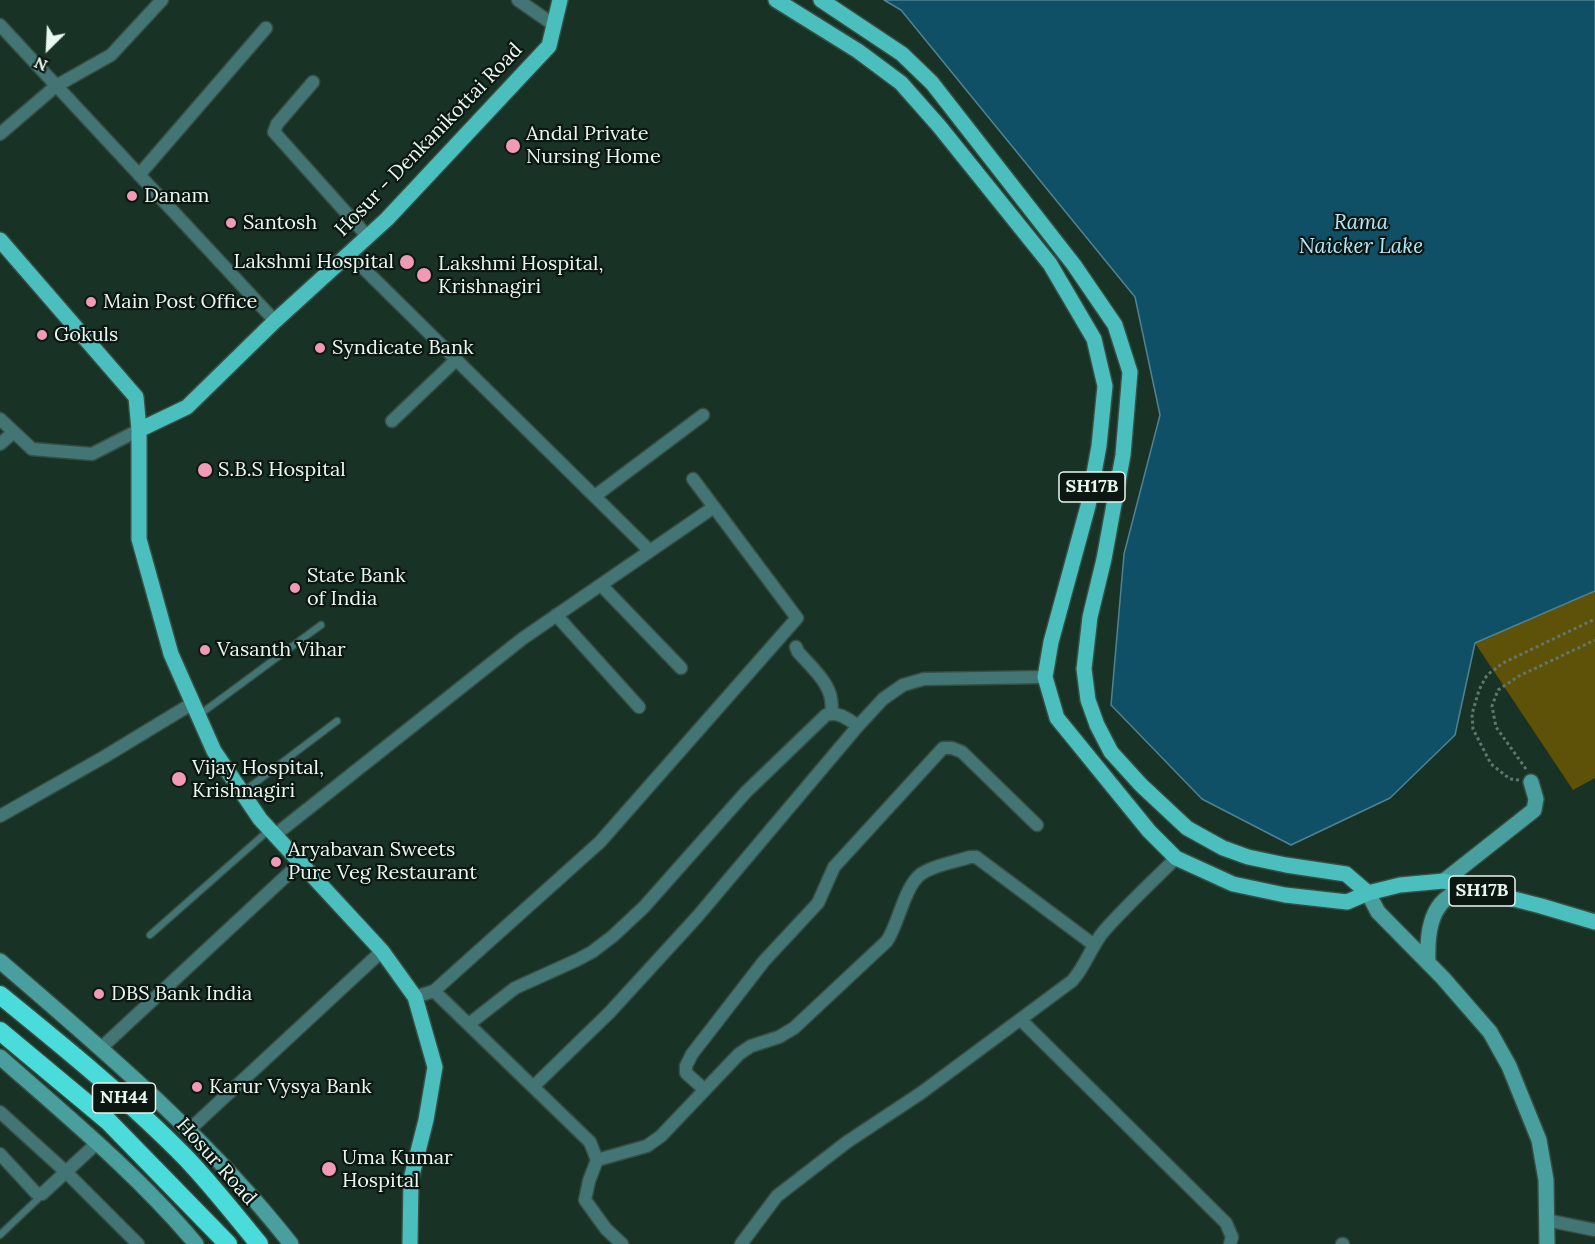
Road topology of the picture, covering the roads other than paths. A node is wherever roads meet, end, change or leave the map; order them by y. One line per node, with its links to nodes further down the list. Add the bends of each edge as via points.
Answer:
1 (162, 0): 10 (street, via 111,54)
2 (518, 0): 7 (street)
3 (560, 0): 7 (main road, Hosur - Denkanikottai Road)
4 (776, 0): 33 (main road, SH17B, via 901,83 1050,264 1094,339 1105,386 1099,446)
5 (821, 0): 48 (main road, SH17B, via 902,54 932,83 1074,265 1114,326 1130,372 1124,455 1089,617 1084,669 1091,708 1111,752 1187,828 1223,849 1286,865 1346,874)
6 (0, 25): 10 (street)
7 (554, 25): 13 (main road, Hosur - Denkanikottai Road, via 549,46)
8 (266, 28): 12 (street)
9 (313, 82): 13 (street, via 274,132)
10 (56, 86): 11 (street); 12 (street)
11 (2, 128)
12 (139, 175): 16 (street)
13 (368, 237): 15 (main road, Hosur - Denkanikottai Road)
14 (0, 240): 21 (main road, via 136,397)
15 (349, 254): 16 (main road, Hosur - Denkanikottai Road); 17 (street)
16 (275, 321): 21 (main road, Hosur - Denkanikottai Road, via 187,407)
17 (457, 359): 20 (street); 25 (street)
18 (703, 415): 25 (street)
19 (0, 419): 22 (street)
20 (393, 421)
21 (139, 430): 22 (street, via 93,454 32,449); 35 (main road, via 139,539 171,654)
22 (14, 432): 23 (street)
23 (0, 444)
24 (693, 479): 26 (street)
25 (595, 496): 27 (street)
26 (714, 507): 27 (street); 55 (street, via 797,618 600,842)
27 (650, 550): 28 (street)
28 (601, 585): 29 (street); 32 (street)
29 (556, 615): 34 (street); 43 (street)
30 (321, 625): 35 (lane)
31 (796, 647): 36 (street, via 828,687 834,702)
32 (681, 668)
33 (1045, 677): 38 (street, via 924,679 903,685 883,699); 44 (main road, SH17B, via 1058,718 1121,798)
34 (639, 707)
35 (196, 709): 40 (main road, via 214,750); 41 (street)
36 (831, 713): 38 (street); 59 (street, via 747,792 613,936 577,960 515,988)
37 (337, 721): 40 (lane)
38 (858, 726): 63 (street, via 698,917 610,1012)
39 (1532, 782): 46 (street, via 1534,810)
40 (242, 793): 43 (main road)
41 (0, 816)
42 (1037, 825): 64 (street, via 962,752 943,748 834,867 818,903 764,961 692,1054 686,1073)
43 (272, 832): 45 (main road); 50 (lane)
44 (1176, 858): 48 (main road, SH17B, via 1233,884 1285,896 1347,902); 51 (street)
45 (300, 863): 52 (main road); 61 (street)
46 (1444, 881): 47 (main road, SH17B); 48 (main road, SH17B)
47 (1474, 888): 49 (main road, SH17B); 54 (street, via 1454,894 1440,905 1429,932)
48 (1368, 893): 54 (street, via 1378,912)
49 (1595, 922)
50 (150, 935)
51 (1094, 945): 58 (street, via 1083,969 1072,981); 64 (street, via 976,857 923,873 911,886 887,941 807,1018 779,1037 738,1054)
52 (382, 951): 57 (main road); 66 (street)
53 (0, 961): 61 (street)
54 (1428, 962): 72 (street, via 1490,1032 1509,1066 1539,1140 1546,1180)
55 (434, 991): 57 (street); 59 (street)
56 (0, 995): 78 (highway, Hosur Road / NH44, via 134,1108 186,1159)
57 (415, 997): 80 (main road, via 435,1067 411,1179)
58 (1021, 1020): 82 (street, via 777,1196); 83 (street, via 1226,1222 1232,1237)
59 (469, 1024): 63 (street)
60 (0, 1031): 77 (highway, NH44, via 108,1120)
61 (100, 1048): 66 (street)
62 (0, 1057): 67 (street)
63 (534, 1086): 69 (street, via 590,1142)
64 (705, 1090): 69 (street, via 647,1146)
65 (0, 1113): 70 (street)
66 (189, 1130): 79 (street, via 256,1200)
67 (97, 1143): 70 (street); 76 (street, via 171,1214)
68 (0, 1154): 71 (street, via 36,1193)
69 (597, 1160): 81 (street, via 585,1200)
70 (66, 1172): 71 (street); 75 (street)
71 (42, 1194): 74 (lane)
72 (1546, 1220): 73 (street); 84 (street)
73 (1595, 1230)
74 (0, 1235)
75 (138, 1244)
76 (196, 1244)
77 (228, 1244)
78 (259, 1244)
79 (291, 1244)
80 (410, 1244)
81 (622, 1244)
82 (741, 1244)
83 (1230, 1244)
84 (1547, 1244)

